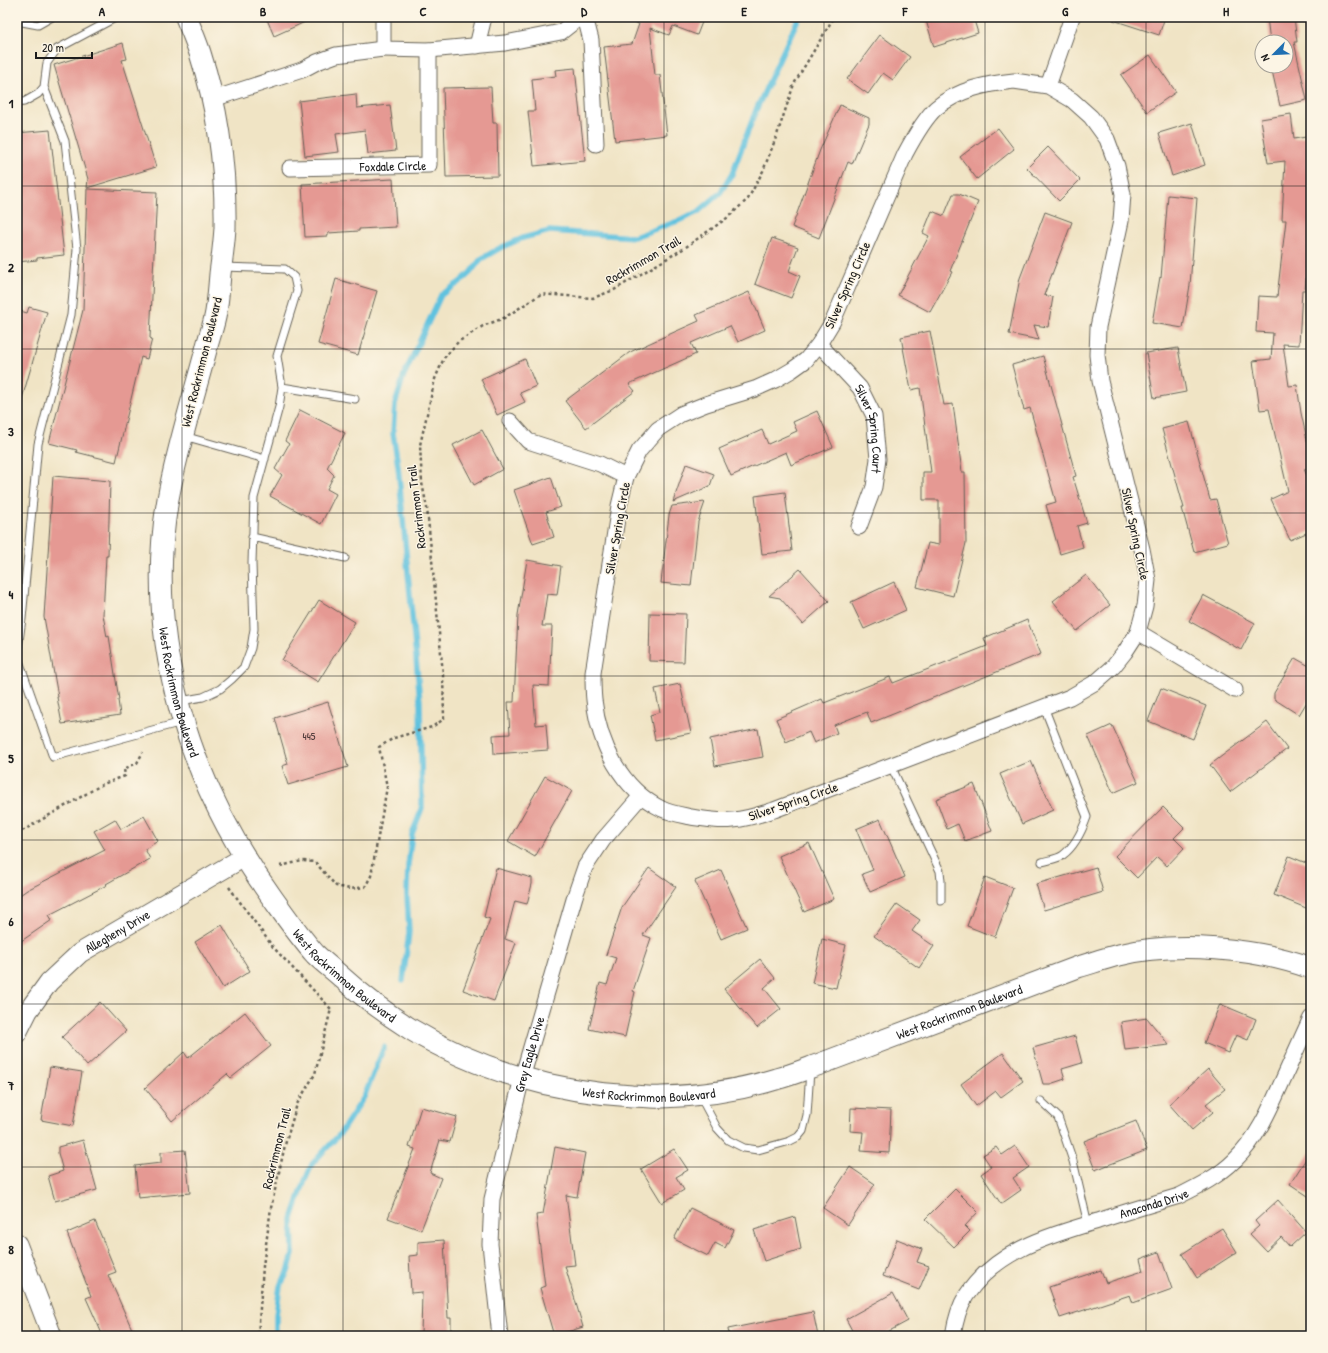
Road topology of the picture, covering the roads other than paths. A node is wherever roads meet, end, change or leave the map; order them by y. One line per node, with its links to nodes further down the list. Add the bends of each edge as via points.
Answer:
1 (52, 17): 9 (lane, via 38,25)
2 (117, 17): 14 (lane, via 56,49 47,63)
3 (186, 17): 15 (main road, West Rockrimmon Boulevard, via 200,51)
4 (383, 17): 11 (street)
5 (484, 17): 10 (street)
6 (580, 17): 10 (street, via 561,32)
7 (585, 17): 17 (street, via 591,40)
8 (1072, 17): 13 (street)
9 (17, 21)
10 (477, 46): 12 (street)
11 (383, 49): 12 (street); 15 (street, via 336,55 302,70)
12 (428, 50): 18 (street, Foxdale Circle, via 429,165)
13 (1048, 86): 20 (street, Silver Spring Circle, via 1014,81 987,84 963,91 936,108 918,131 905,154 833,321); 30 (street, Silver Spring Circle, via 1072,100 1091,117 1107,139 1117,166 1123,194 1121,220 1098,327 1097,355 1100,381 1148,580)
14 (44, 87): 16 (lane, via 38,94); 31 (lane, via 64,140 77,248 71,315 38,444)
15 (213, 99): 19 (main road, West Rockrimmon Boulevard, via 224,178 225,229)
16 (17, 103)
17 (596, 144)
18 (290, 168)
19 (221, 267): 21 (lane, via 285,269 294,277 297,291 277,356); 24 (main road, West Rockrimmon Boulevard, via 216,312)
20 (819, 344): 26 (street, Silver Spring Circle, via 806,360 775,380 681,414 658,429 639,451); 27 (street, Silver Spring Court, via 860,388 874,416 878,459 874,487)
21 (282, 387): 22 (lane); 25 (lane)
22 (355, 399)
23 (510, 421): 26 (street, via 528,441 600,464)
24 (183, 436): 25 (lane); 33 (main road, West Rockrimmon Boulevard, via 168,502 162,590 165,632)
25 (265, 459): 28 (lane, via 254,498)
26 (626, 477): 37 (street, Silver Spring Circle, via 619,506 593,673 594,700 608,753 623,777)
27 (859, 527)
28 (252, 537): 29 (lane); 33 (lane, via 254,629 244,667 220,689 203,697)
29 (346, 558)
30 (1138, 632): 32 (street); 34 (street, Silver Spring Circle, via 1112,668 1096,682 1070,697)
31 (17, 655): 35 (lane, via 52,757)
32 (1235, 690)
33 (178, 701): 35 (main road, West Rockrimmon Boulevard)
34 (1044, 707): 36 (street, Silver Spring Circle); 39 (lane, via 1087,817 1073,845 1062,856)
35 (183, 722): 38 (main road, West Rockrimmon Boulevard, via 203,778)
36 (892, 766): 37 (street, Silver Spring Circle, via 774,810 732,821 685,816 662,809); 40 (lane, via 940,871)
37 (641, 796): 45 (street, Grey Eagle Drive, via 603,840 585,867)
38 (244, 857): 43 (street, Allegheny Drive, via 80,954 49,982 28,1011); 45 (main road, West Rockrimmon Boulevard, via 287,919 317,955 354,989 383,1012 418,1034 480,1063)
39 (1042, 862)
40 (941, 901)
41 (1311, 968): 44 (main road, West Rockrimmon Boulevard, via 1243,951 1195,948 1154,949 1119,954)
42 (1311, 1018): 48 (street, Anaconda Drive, via 1267,1114 1236,1159 1218,1175 1179,1196)
43 (17, 1033)
44 (810, 1068): 46 (main road, West Rockrimmon Boulevard, via 742,1088); 46 (lane, via 807,1115 803,1131 790,1141 758,1150 744,1148 728,1140 717,1128)
45 (522, 1078): 46 (main road, West Rockrimmon Boulevard, via 576,1090 617,1095 659,1097); 51 (street, Grey Eagle Drive, via 491,1206 490,1244)
46 (699, 1094)
47 (1041, 1101): 48 (lane, via 1058,1118 1074,1161)
48 (1088, 1224): 52 (street, Anaconda Drive, via 1047,1236 1001,1261 966,1296)
49 (17, 1244): 50 (street)
50 (52, 1336)
51 (500, 1336)
52 (953, 1336)

